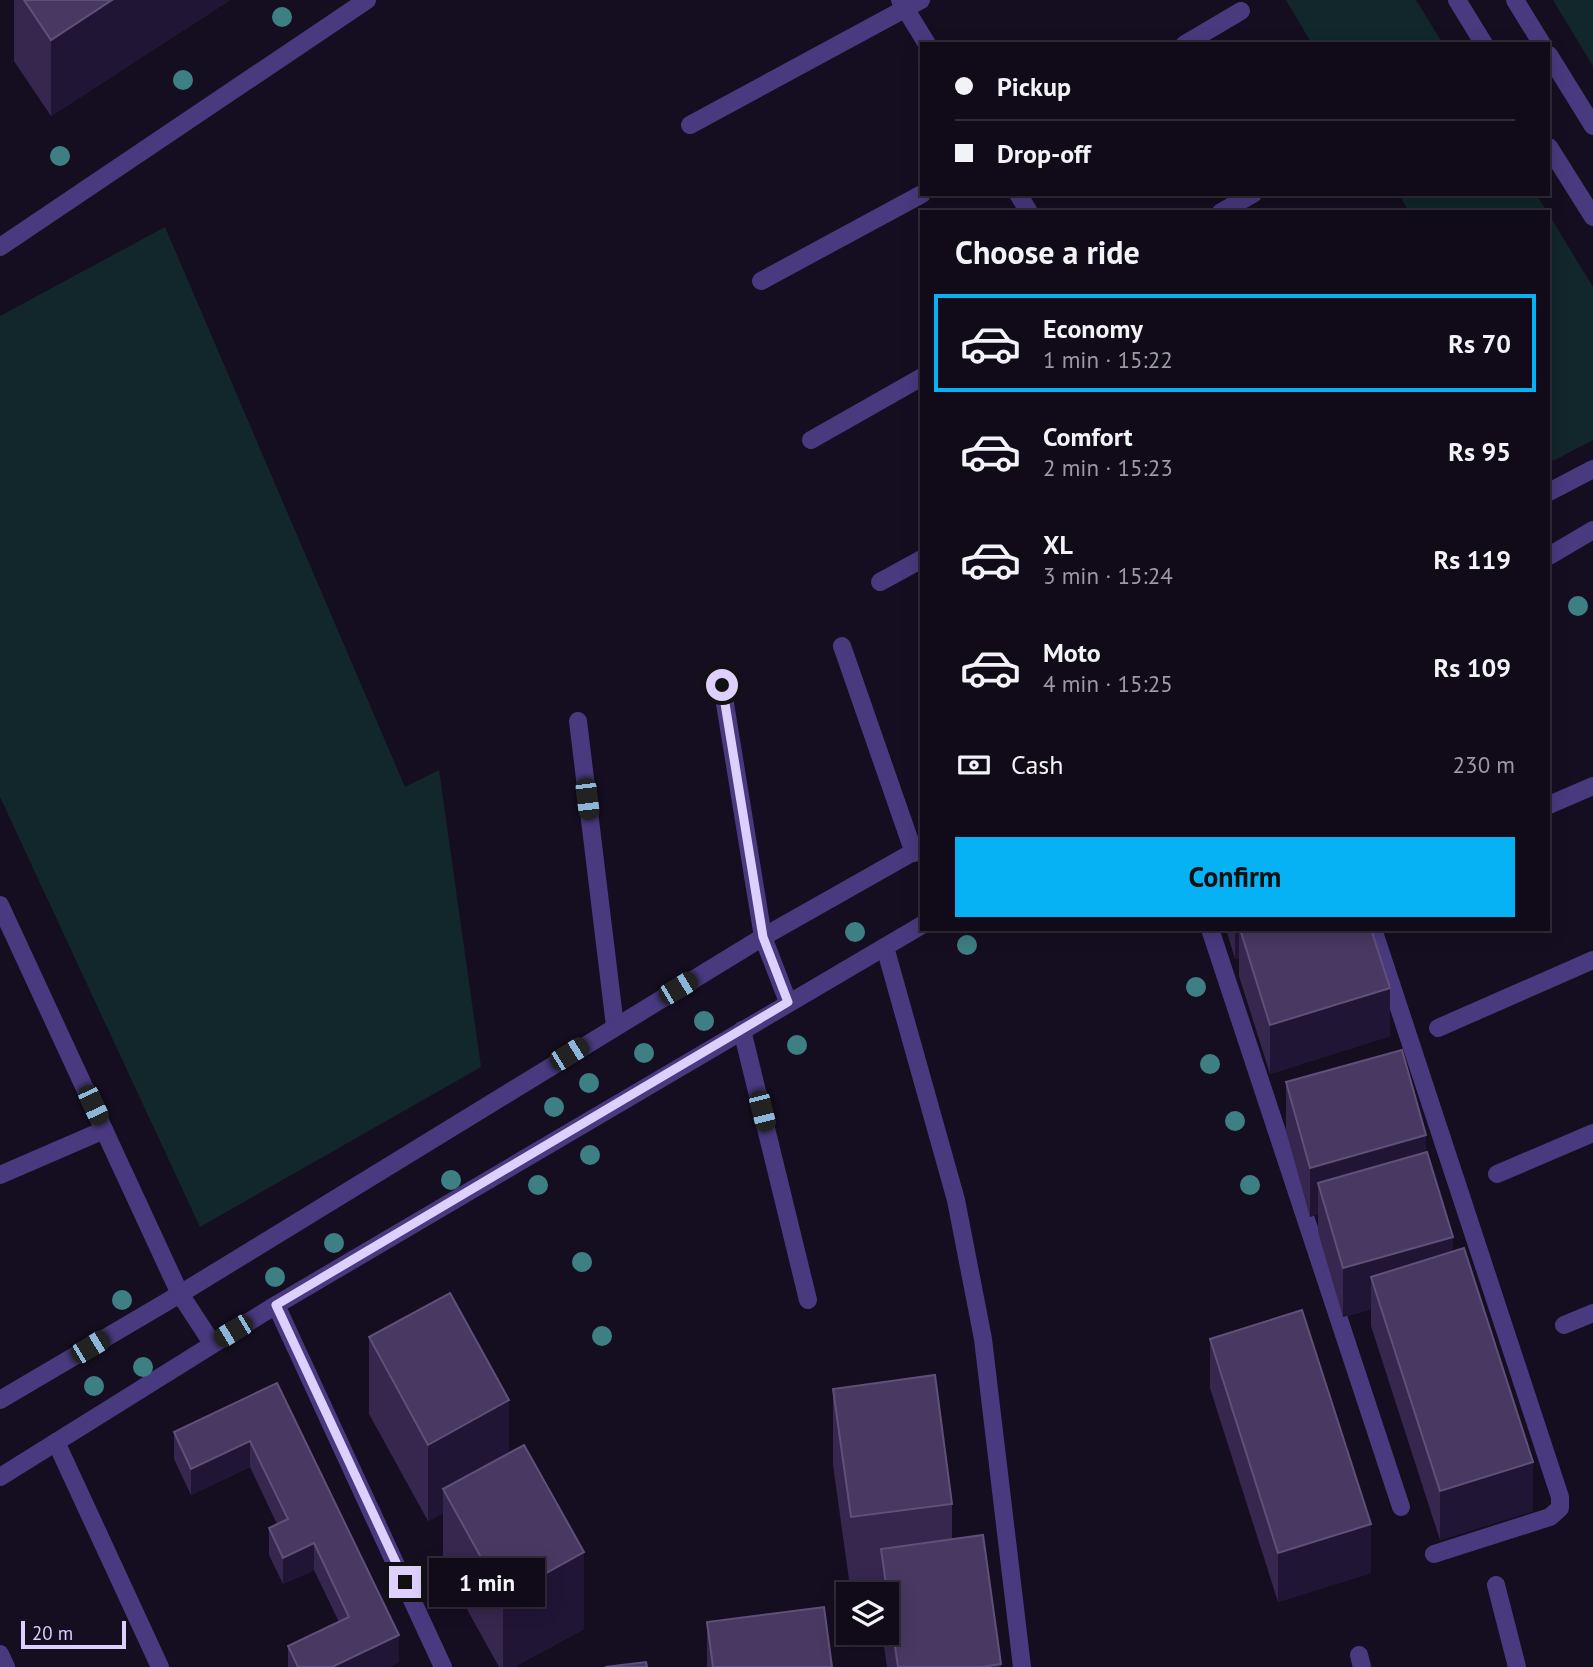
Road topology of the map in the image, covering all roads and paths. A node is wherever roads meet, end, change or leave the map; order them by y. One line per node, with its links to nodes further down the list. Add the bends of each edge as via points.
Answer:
1 (367, 0): 18 (street)
2 (1457, 0): 8 (street)
3 (1515, 0): 9 (street)
4 (909, 3): 6 (street); 11 (street)
5 (1241, 11): 7 (street)
6 (926, 42)
7 (1188, 42)
8 (1483, 42)
9 (1541, 42)
10 (1550, 57): 12 (street)
11 (690, 125)
12 (1593, 126)
13 (1550, 148): 17 (street)
14 (920, 195): 19 (street)
15 (1249, 196): 16 (street)
16 (1225, 210)
17 (1593, 217)
18 (0, 247)
19 (761, 281)
20 (920, 378): 21 (street)
21 (811, 440)
22 (1593, 469): 23 (street)
23 (1550, 491)
24 (1593, 530): 25 (street)
25 (1550, 555)
26 (920, 560): 27 (street)
27 (880, 582)
28 (842, 646): 33 (street)
29 (722, 685): 38 (street)
30 (578, 721): 42 (street)
31 (1593, 786): 32 (street)
32 (1550, 805)
33 (918, 850): 38 (street)
34 (0, 905): 45 (street)
35 (920, 926): 39 (street)
36 (1211, 931): 58 (street)
37 (1374, 931): 59 (street, via 1560,1497 1560,1508 1550,1517)
38 (763, 937): 41 (street); 42 (street)
39 (885, 947): 41 (street); 65 (street, via 956,1200 976,1301)
40 (1593, 960): 43 (street)
41 (788, 1002): 44 (street)
42 (615, 1026): 49 (street)
43 (1438, 1028)
44 (742, 1030): 50 (street); 51 (street)
45 (104, 1130): 48 (street); 49 (street)
46 (1593, 1133): 47 (street)
47 (1497, 1174)
48 (0, 1175)
49 (180, 1294): 54 (street); 55 (street)
50 (808, 1300)
51 (276, 1305): 54 (street); 64 (street)
52 (1593, 1312): 53 (street)
53 (1564, 1325)
54 (212, 1343): 56 (street)
55 (0, 1400)
56 (56, 1442): 57 (street); 63 (street)
57 (0, 1477)
58 (1401, 1507)
59 (1434, 1554)
60 (1496, 1585): 66 (street)
61 (0, 1654): 62 (street)
62 (6, 1667)
63 (160, 1667)
64 (443, 1667)
65 (1022, 1667)
66 (1517, 1667)

